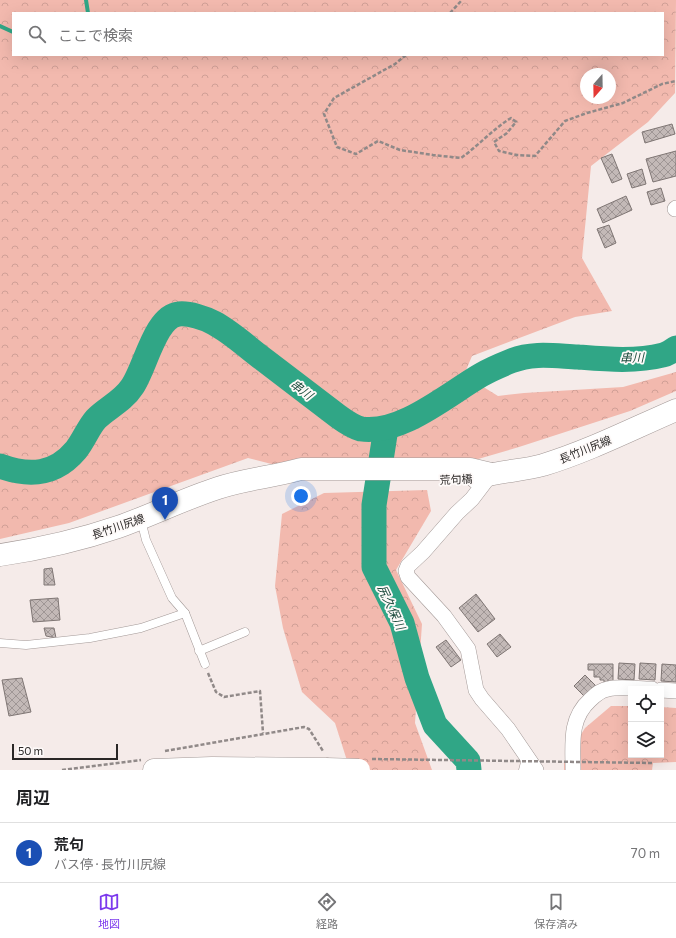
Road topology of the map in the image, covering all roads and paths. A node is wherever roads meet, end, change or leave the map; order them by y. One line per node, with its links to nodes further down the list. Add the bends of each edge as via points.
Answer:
1 (462, 0): 2 (path)
2 (451, 12)
3 (405, 56): 4 (path, via 334,98 324,114 337,147 356,154 378,141 400,150 461,158 511,118 516,122 507,133 494,142 499,151 535,156 565,121 623,103 662,84)
4 (676, 81)
5 (676, 410): 6 (main road, 長竹川尻線, via 554,461 528,469)
6 (478, 474): 7 (main road, 荒句橋, via 301,469); 21 (street, via 472,499 406,571 408,577 444,616 468,649 476,690)
7 (278, 475): 8 (main road, 長竹川尻線, via 218,488)
8 (140, 519): 9 (main road, 長竹川尻線, via 42,548); 10 (lane, via 146,540 172,598)
9 (0, 555)
10 (184, 613): 12 (lane, via 141,628 90,638 26,645); 13 (lane)
11 (244, 632): 13 (lane)
12 (0, 643)
13 (200, 651): 14 (lane)
14 (205, 664)
15 (210, 679): 19 (path, via 216,692 224,697 260,690)
16 (628, 689): 28 (street, via 608,689 597,694 578,714 573,735)
17 (664, 690): 18 (street)
18 (676, 691)
19 (263, 734): 20 (path); 22 (path, via 304,727 309,729)
20 (163, 751)
21 (527, 755): 26 (lane); 27 (street)
22 (325, 762): 24 (main road, bridge); 25 (main road)
23 (653, 763): 24 (path, bridge)
24 (365, 765)
25 (154, 770)
26 (523, 770)
27 (536, 770)
28 (573, 770)

